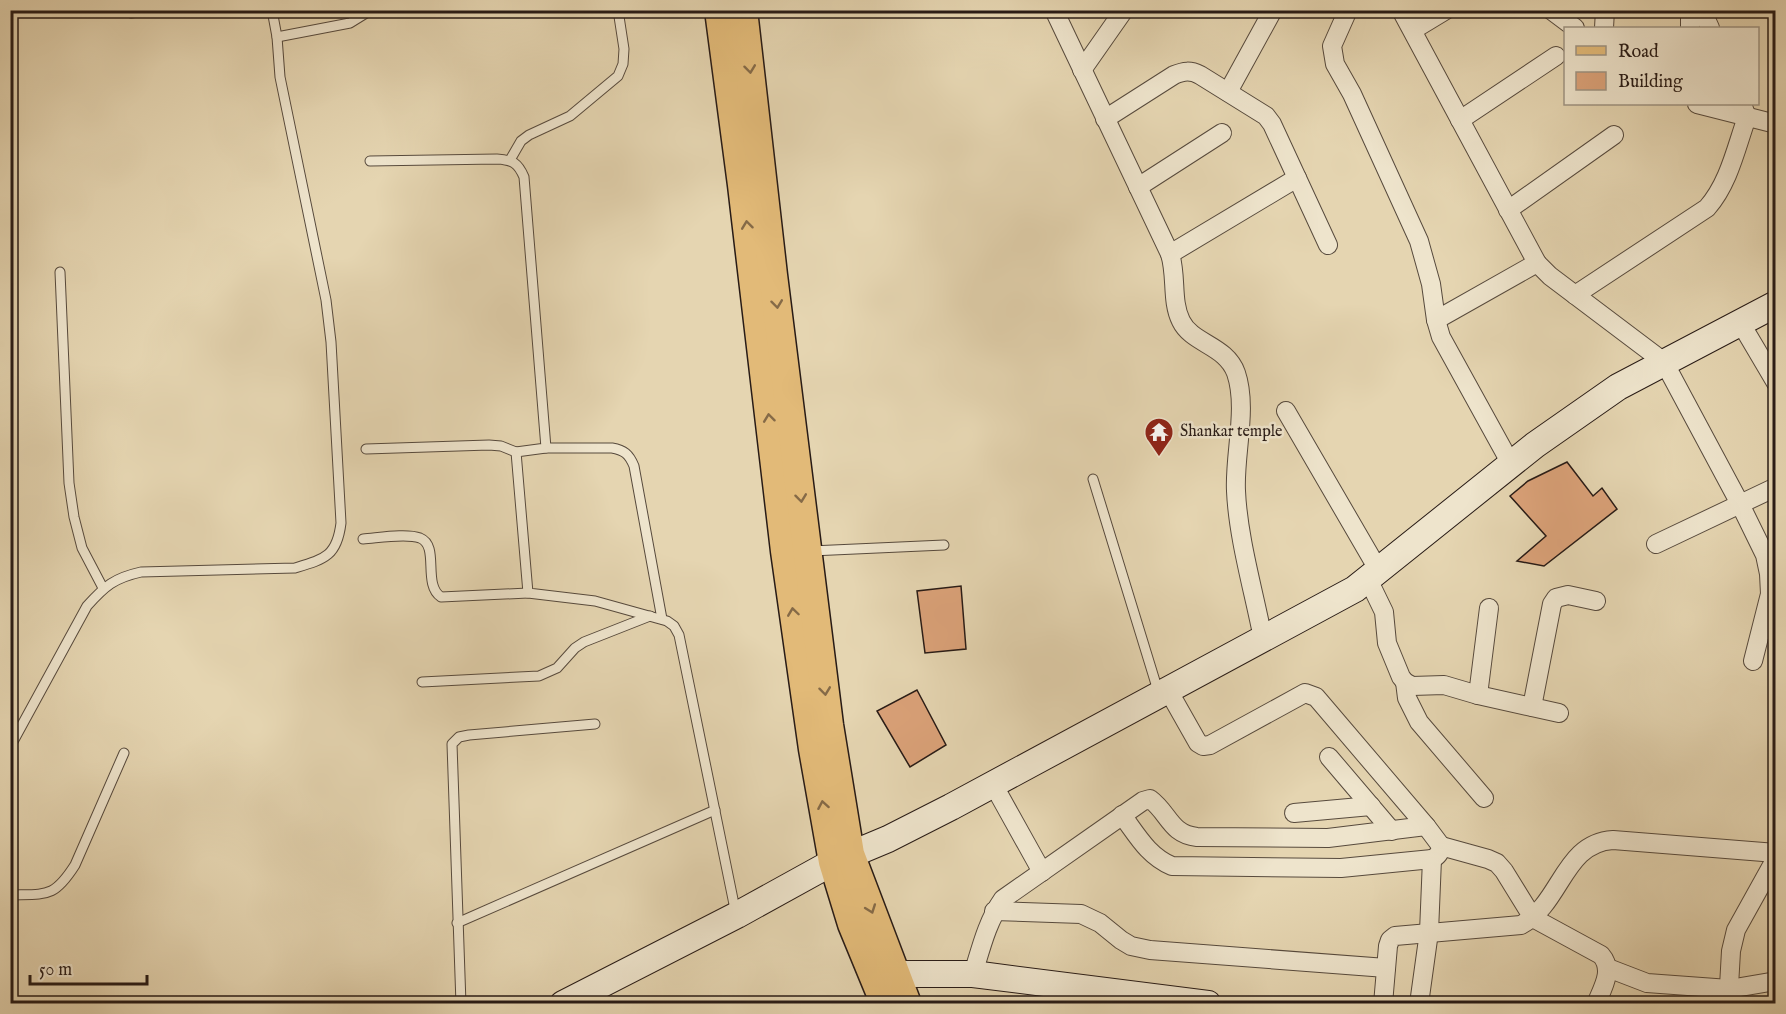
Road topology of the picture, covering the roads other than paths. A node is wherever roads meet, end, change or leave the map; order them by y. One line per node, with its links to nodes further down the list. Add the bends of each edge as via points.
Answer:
1 (151, 10): 19 (lane)
2 (272, 10): 25 (lane)
3 (371, 10): 25 (lane, via 350,23)
4 (618, 10): 36 (lane, via 624,49 618,76 570,116 521,141)
5 (719, 10): 93 (main road, one-way to 5, via 813,749)
6 (743, 10): 62 (main road, one-way to 62)
7 (810, 10): 8 (lane)
8 (823, 10)
9 (1054, 10): 27 (street)
10 (1124, 10): 27 (street)
11 (1272, 10): 28 (street)
12 (1348, 10): 47 (street, via 1332,46 1335,64 1419,241)
13 (1401, 10): 24 (street)
14 (1446, 10): 24 (street)
15 (1551, 10): 20 (street)
16 (1605, 10): 21 (street)
17 (1690, 10): 22 (street)
18 (1702, 10): 23 (street)
19 (131, 13)
20 (1574, 27)
21 (1604, 27)
22 (1690, 27)
23 (1710, 27)
24 (1413, 30): 32 (street)
25 (277, 37): 65 (lane, via 280,77 326,300 341,523 338,542 330,553 295,568 141,572 119,577)
26 (1557, 56): 32 (street)
27 (1082, 70): 31 (street)
28 (1228, 92): 31 (street, via 1192,71 1183,71); 38 (street, via 1266,116)
29 (1705, 105): 30 (street)
30 (1744, 110): 33 (street); 45 (street, via 1725,181 1707,208)
31 (1105, 119): 39 (street)
32 (1460, 120): 40 (street)
33 (1776, 124)
34 (1222, 133): 39 (street)
35 (1614, 135): 40 (street)
36 (510, 160): 37 (lane); 52 (lane, via 519,165 524,177)
37 (370, 161)
38 (1297, 178): 41 (street); 42 (street)
39 (1138, 187): 42 (street)
40 (1508, 210): 43 (street)
41 (1328, 245)
42 (1170, 254): 71 (street, via 1180,321 1187,330 1219,350 1236,374 1240,396 1237,504)
43 (1537, 263): 45 (street); 47 (street)
44 (60, 272): 65 (lane, via 69,483 82,548)
45 (1575, 295): 49 (street)
46 (1776, 304): 48 (street)
47 (1436, 320): 55 (street, via 1441,337)
48 (1740, 322): 49 (street); 50 (street)
49 (1664, 362): 55 (street, via 1618,387); 58 (street)
50 (1776, 382)
51 (1286, 411): 64 (street)
52 (546, 448): 54 (lane); 70 (lane, via 612,448 630,456)
53 (366, 449): 54 (lane, via 489,445)
54 (516, 452): 66 (lane)
55 (1511, 464): 64 (street)
56 (1093, 478): 75 (lane)
57 (1776, 487): 58 (street)
58 (1739, 502): 60 (street); 63 (street)
59 (363, 539): 66 (lane, via 409,536 424,541 429,548 433,588 441,597)
60 (1656, 543)
61 (944, 545): 62 (lane)
62 (808, 551): 93 (main road, one-way to 93)
63 (1772, 573): 72 (street)
64 (1373, 575): 71 (street, via 1355,589); 74 (street, via 1384,612 1387,643)
65 (103, 588): 80 (lane, via 87,606)
66 (528, 593): 69 (lane, via 596,600)
67 (1596, 601): 77 (street, via 1568,595 1556,598 1552,604)
68 (1489, 608): 76 (street)
69 (650, 616): 70 (lane); 73 (lane, via 584,642 557,668 539,676)
70 (662, 619): 86 (lane, via 674,626 679,635)
71 (1263, 639): 75 (street)
72 (1753, 662)
73 (422, 682)
74 (1406, 682): 76 (street, via 1412,686 1444,685); 84 (street, via 1407,698 1419,722)
75 (1163, 692): 83 (street); 89 (street, via 1203,746 1305,693 1311,694)
76 (1478, 695): 77 (street)
77 (1532, 707): 78 (street)
78 (1559, 713)
79 (595, 724): 100 (lane, via 469,735 452,744)
80 (10, 747)
81 (124, 753): 96 (lane, via 68,877 57,889 43,894)
82 (1329, 757): 85 (street)
83 (993, 784): 93 (street, via 888,839); 95 (street)
84 (1484, 798)
85 (1371, 806): 87 (street); 90 (street)
86 (715, 810): 98 (lane); 100 (lane)
87 (1294, 813)
88 (1122, 815): 90 (street, via 1150,799 1186,836 1299,840); 91 (street, via 1150,853 1172,866 1331,868); 95 (street)
89 (1426, 826): 90 (street); 91 (street)
90 (1392, 831)
91 (1436, 853): 99 (street, via 1497,863); 101 (street)
92 (1776, 853): 99 (street, via 1601,840 1579,853)
93 (842, 858): 98 (street); 104 (main road, via 852,924)
94 (1776, 858): 107 (street, via 1736,930)
95 (1042, 872): 97 (street)
96 (10, 896)
97 (994, 911): 102 (street, via 1081,914 1100,922 1131,946 1150,950); 105 (street)
98 (736, 915): 109 (street)
99 (1533, 918): 101 (street, via 1521,925 1500,928); 103 (street, via 1601,955)
100 (458, 923): 108 (lane)
101 (1429, 932): 102 (street, via 1390,940); 114 (street)
102 (1386, 968): 113 (street)
103 (1608, 969): 107 (street, via 1647,983); 115 (street)
104 (883, 973): 105 (street); 110 (main road); 111 (main road)
105 (974, 974): 112 (street)
106 (1776, 981): 107 (street)
107 (1728, 996)
108 (461, 1004)
109 (562, 1004)
110 (885, 1004)
111 (907, 1004)
112 (1208, 1004)
113 (1383, 1004)
114 (1419, 1004)
115 (1596, 1004)

